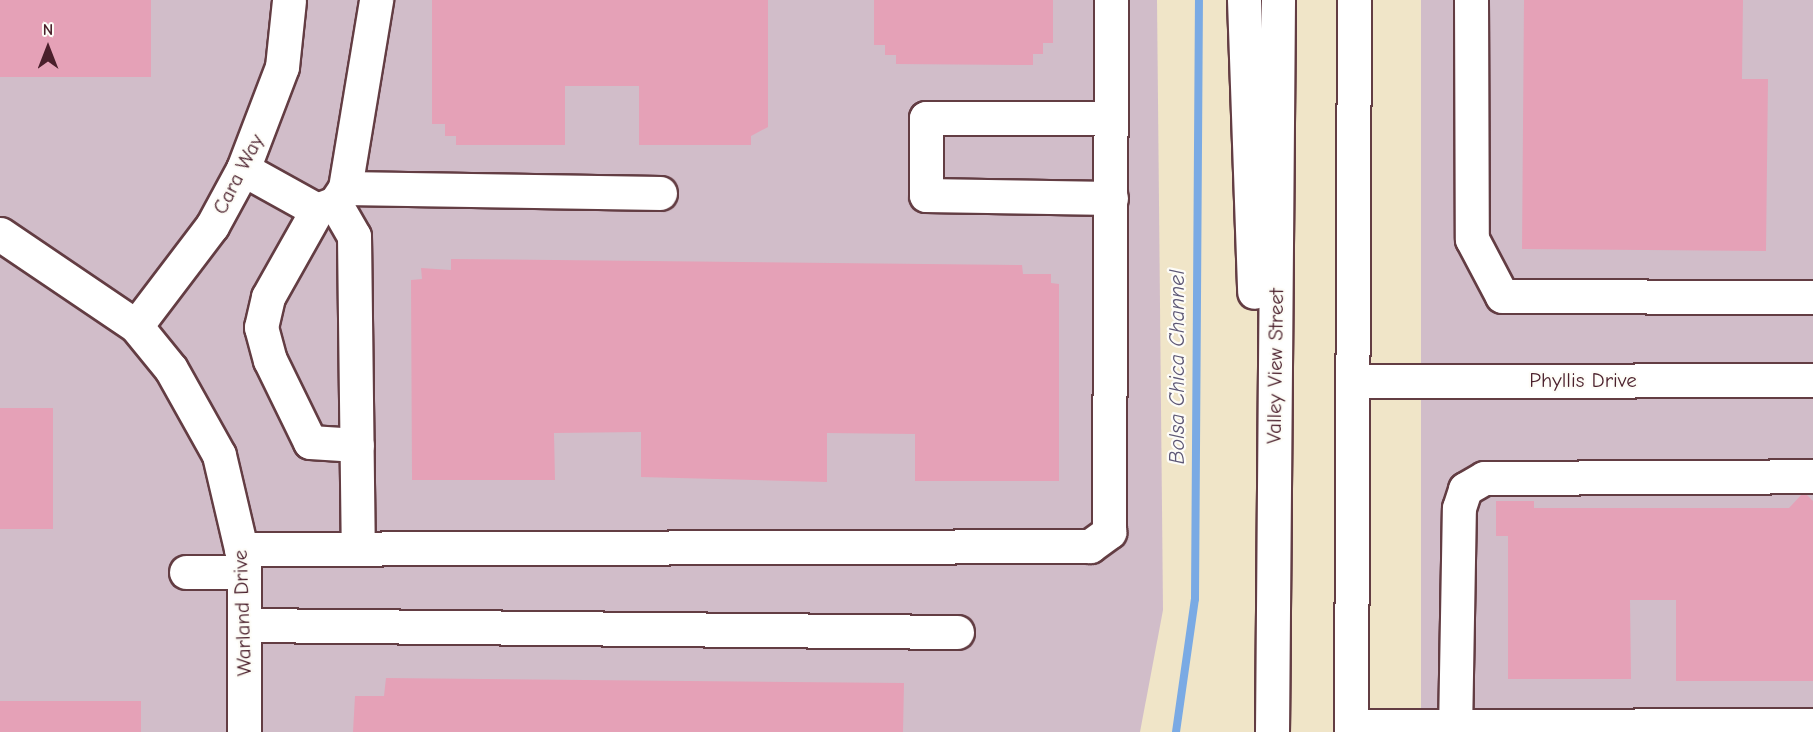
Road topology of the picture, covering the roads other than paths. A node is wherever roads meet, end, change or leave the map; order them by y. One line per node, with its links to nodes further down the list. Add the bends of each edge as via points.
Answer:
1 (289, 0): 9 (main road, Cara Way, via 282,67)
2 (376, 0): 12 (main road)
3 (1112, 0): 8 (main road)
4 (1244, 0): 16 (main road, via 1255,294)
5 (1278, 0): 16 (main road, Valley View Street)
6 (1354, 0): 17 (main road)
7 (1471, 0): 14 (main road, via 1472,239 1502,296)
8 (1111, 118): 11 (main road); 11 (main road, via 926,118 926,195)
9 (243, 169): 12 (main road); 15 (main road, Cara Way, via 212,226)
10 (660, 193): 12 (main road)
11 (1111, 198): 21 (main road, via 1109,532 1090,546)
12 (332, 200): 19 (main road, via 354,236); 19 (main road, via 268,297 261,327 270,360 310,442)
13 (0, 234): 15 (main road, Warland Drive)
14 (1813, 297)
15 (136, 326): 22 (main road, Warland Drive, via 171,369 219,455)
16 (1275, 348): 30 (main road, Valley View Street)
17 (1352, 381): 18 (main road, Phyllis Drive); 27 (main road)
18 (1813, 381)
19 (357, 445): 21 (main road)
20 (1813, 476): 28 (main road, via 1484,478 1465,489 1459,508)
21 (358, 548): 22 (main road)
22 (243, 561): 23 (main road); 24 (main road, Warland Drive)
23 (186, 572)
24 (244, 625): 25 (main road); 29 (main road, Warland Drive)
25 (957, 632)
26 (1813, 725): 28 (main road)
27 (1351, 729): 28 (main road)
28 (1455, 729)
29 (244, 732)
30 (1272, 732)

